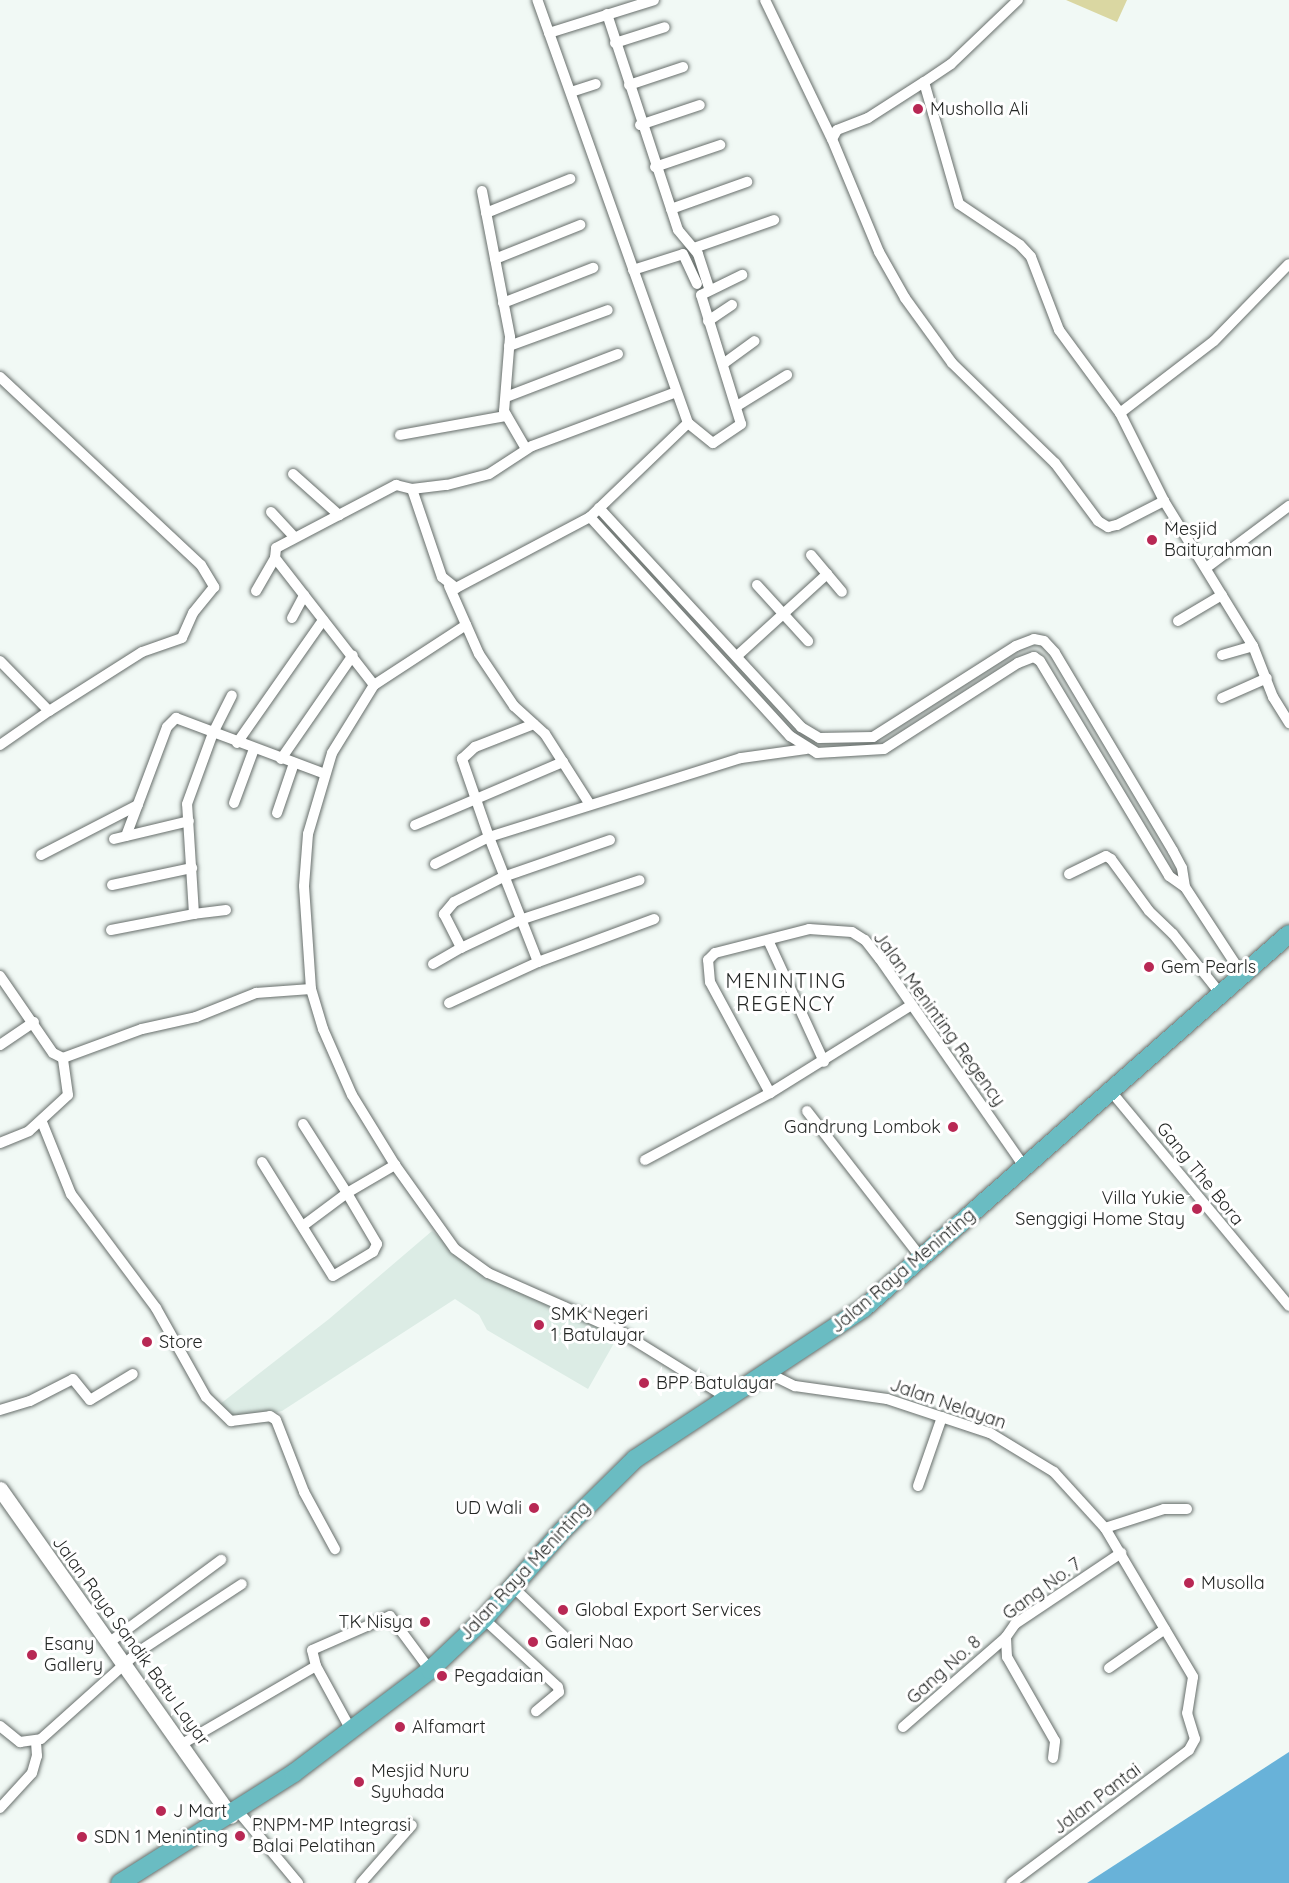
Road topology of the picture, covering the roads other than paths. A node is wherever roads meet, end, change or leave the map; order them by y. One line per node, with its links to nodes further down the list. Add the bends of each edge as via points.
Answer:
1 (537, 0): 7 (street)
2 (654, 0): 5 (street)
3 (765, 0): 16 (street)
4 (1018, 0): 10 (street, via 951,64)
5 (607, 15): 7 (street); 8 (street)
6 (666, 27): 8 (street)
7 (549, 33): 13 (street)
8 (615, 43): 12 (street)
9 (683, 67): 12 (street)
10 (924, 82): 16 (street, via 868,118 837,130); 47 (street, via 959,204 1013,240 1031,257 1059,330)
11 (596, 84): 13 (street)
12 (629, 85): 15 (street)
13 (571, 92): 30 (street)
14 (700, 105): 15 (street)
15 (640, 125): 18 (street)
16 (832, 139): 54 (street, via 879,252 920,322 952,363 1055,464 1104,525 1117,525)
17 (720, 145): 18 (street)
18 (655, 167): 22 (street)
19 (570, 179): 23 (street)
20 (747, 182): 22 (street)
21 (482, 191): 23 (street)
22 (671, 209): 26 (street, via 681,236)
23 (486, 213): 27 (street)
24 (774, 220): 26 (street)
25 (580, 225): 27 (street)
26 (694, 248): 33 (street)
27 (495, 259): 34 (street)
28 (1289, 264): 47 (street, via 1214,340)
29 (593, 268): 34 (street)
30 (633, 270): 32 (street, via 683,254); 44 (street)
31 (742, 275): 33 (street)
32 (698, 284)
33 (710, 288): 37 (street, via 700,295)
34 (503, 303): 39 (street)
35 (732, 305): 37 (street)
36 (608, 310): 39 (street)
37 (708, 321): 41 (street)
38 (755, 341): 41 (street)
39 (509, 346): 45 (street)
40 (618, 354): 45 (street)
41 (723, 364): 46 (street)
42 (787, 375): 46 (street)
43 (0, 377): 91 (street, via 201,565 214,587 193,613 183,638 149,648)
44 (674, 393): 49 (street); 51 (street)
45 (506, 397): 48 (street)
46 (737, 406): 49 (street, via 741,424 719,442 709,442)
47 (1120, 413): 54 (street)
48 (506, 416): 50 (street); 51 (street)
49 (688, 423): 56 (street)
50 (400, 435)
51 (525, 449): 53 (street, via 489,474)
52 (293, 474): 58 (street)
53 (412, 489): 58 (street, via 396,485); 67 (street, via 442,578)
54 (1164, 501): 63 (street)
55 (1289, 507): 63 (street)
56 (599, 508): 59 (street); 65 (street)
57 (271, 512): 60 (street)
58 (339, 515): 60 (street)
59 (590, 517): 67 (street, via 461,585); 70 (street)
60 (294, 537): 62 (street, via 276,548)
61 (812, 555): 64 (street)
62 (275, 558): 68 (street); 71 (street)
63 (1206, 568): 72 (street)
64 (827, 574): 69 (street); 73 (street)
65 (671, 585): 70 (street); 82 (street)
66 (758, 585): 73 (street)
67 (449, 586): 77 (street)
68 (256, 591)
69 (842, 591)
70 (662, 594): 89 (street)
71 (304, 595): 74 (street); 75 (street)
72 (1222, 595): 76 (street); 79 (street)
73 (783, 613): 78 (street); 82 (street)
74 (292, 618)
75 (323, 620): 80 (street); 96 (street)
76 (1178, 621)
77 (466, 625): 85 (street); 94 (street, via 479,654 514,706)
78 (808, 641)
79 (1253, 646): 81 (street); 84 (street)
80 (352, 655): 85 (street); 102 (street)
81 (1222, 655)
82 (737, 656): 86 (street)
83 (0, 661): 91 (street)
84 (1267, 678): 88 (street); 93 (street)
85 (374, 685): 105 (street, via 341,735)
86 (768, 690): 89 (street); 90 (street, via 805,731 819,738 873,737)
87 (232, 695): 95 (street)
88 (1222, 698)
89 (757, 701): 100 (street)
90 (927, 706): 92 (street); 98 (street, via 1016,646 1034,639 1044,641)
91 (48, 711): 97 (street)
92 (934, 717): 100 (street, via 884,749 817,753); 101 (street, via 1034,657)
93 (1289, 723)
94 (534, 724): 103 (street); 106 (street, via 475,747 462,759)
95 (213, 733): 96 (street); 109 (street, via 176,718 171,720); 111 (street, via 188,796)
96 (237, 742): 99 (street)
97 (0, 745)
98 (1111, 748): 101 (street); 118 (street)
99 (254, 749): 102 (street); 107 (street)
100 (807, 749): 108 (street, via 741,758)
101 (1098, 757): 120 (street)
102 (281, 759): 104 (street)
103 (563, 762): 106 (street); 108 (street)
104 (294, 763): 105 (street); 110 (street)
105 (325, 774): 139 (street, via 308,834 305,864)
106 (474, 799): 112 (street); 114 (street)
107 (234, 803)
108 (589, 803): 114 (street)
109 (138, 805): 113 (street); 117 (street)
110 (277, 813)
111 (189, 821): 113 (street); 121 (street)
112 (415, 825)
113 (126, 836): 115 (street)
114 (489, 837): 119 (street); 123 (street)
115 (114, 839)
116 (610, 840): 123 (street)
117 (41, 855)
118 (1178, 860): 120 (street); 126 (street)
119 (435, 864)
120 (1164, 867): 126 (street, via 1169,876)
121 (192, 868): 125 (street); 128 (street)
122 (1069, 874): 140 (street, via 1106,856 1111,859 1149,911 1173,934)
123 (503, 877): 130 (street); 134 (street, via 454,902 444,914)
124 (640, 880): 130 (street)
125 (112, 885)
126 (1185, 887): 137 (street)
127 (226, 910): 128 (street)
128 (194, 914): 131 (street)
129 (654, 919): 135 (street)
130 (520, 920): 134 (street); 135 (street)
131 (111, 930)
132 (1289, 934): 137 (highway, Jalan Raya Meninting)
133 (768, 940): 142 (street, Jalan Meninting Regency, via 809,929 852,932 865,940); 146 (street); 148 (street, Jalan Meninting Regency, via 715,953 708,960 708,971 744,1049)
134 (461, 948): 136 (street)
135 (538, 962): 141 (street)
136 (433, 964)
137 (1242, 974): 140 (highway, Jalan Raya Meninting)
138 (0, 976): 143 (street)
139 (311, 989): 145 (street, via 256,993 196,1017 142,1029); 155 (street, via 342,1073)
140 (1219, 992): 147 (highway, Jalan Raya Meninting)
141 (449, 1003)
142 (910, 1006): 146 (street); 156 (street, Jalan Meninting Regency)
143 (34, 1022): 144 (street); 145 (street, via 53,1053)
144 (0, 1045)
145 (63, 1058): 150 (street, via 68,1095)
146 (824, 1062): 148 (street)
147 (1109, 1089): 156 (highway, Jalan Raya Meninting); 160 (street, Gang The Bora)
148 (770, 1093): 153 (street)
149 (807, 1111): 159 (street)
150 (42, 1122): 152 (street); 170 (street, via 71,1194 162,1316 206,1397 231,1420 270,1416 276,1420 299,1482)
151 (303, 1124): 157 (street)
152 (0, 1143)
153 (645, 1160)
154 (262, 1162): 158 (street)
155 (395, 1165): 157 (street); 163 (street, via 445,1237 474,1265 621,1332)
156 (1024, 1166): 159 (highway, Jalan Raya Meninting)
157 (347, 1193): 158 (street); 158 (street, via 377,1244 373,1252 333,1276)
158 (304, 1226)
159 (922, 1260): 161 (highway, Jalan Raya Meninting, via 864,1308)
160 (1289, 1306)
161 (768, 1373): 163 (highway, Jalan Raya Meninting); 165 (street, Jalan Nelayan, via 795,1386 887,1399)
162 (133, 1374): 164 (street, via 90,1400 73,1379 30,1401)
163 (726, 1397): 174 (highway, Jalan Raya Meninting, via 634,1459 570,1523)
164 (0, 1410)
165 (942, 1417): 166 (street); 169 (street, Jalan Nelayan, via 990,1433 1023,1450 1054,1472)
166 (918, 1486)
167 (1, 1494): 179 (main road, Jalan Raya Sandik Batu Layar)
168 (1187, 1509): 169 (street, via 1164,1509)
169 (1105, 1528): 171 (street, Jalan Nelayan)
170 (335, 1550)
171 (1121, 1553): 176 (street, Jalan Nelayan); 178 (street, Gang No. 7, via 1015,1624)
172 (221, 1560): 179 (street)
173 (242, 1584): 180 (street)
174 (514, 1588): 175 (highway, Jalan Raya Meninting); 177 (street)
175 (484, 1619): 183 (highway, Jalan Raya Meninting); 184 (street, via 558,1687 559,1692)
176 (1165, 1629): 182 (street); 188 (street, Jalan Nelayan, via 1193,1677 1187,1713)
177 (564, 1636)
178 (1006, 1636): 186 (street, Gang No. 8); 191 (street, Gang No. 7, via 1007,1657 1055,1741)
179 (107, 1644): 180 (main road, Jalan Raya Sandik Batu Layar)
180 (122, 1666): 189 (street); 190 (main road, Jalan Raya Sandik Batu Layar)
181 (316, 1666): 183 (street, via 309,1653 390,1616); 187 (street); 190 (street)
182 (1109, 1668)
183 (430, 1670): 187 (highway, Jalan Raya Meninting)
184 (536, 1711)
185 (0, 1726): 189 (street, via 16,1740)
186 (903, 1727)
187 (351, 1730): 193 (highway, Jalan Raya Meninting)
188 (1195, 1736): 200 (street, Jalan Pantai, via 1189,1750)
189 (36, 1741): 192 (street, via 32,1773)
190 (182, 1744): 193 (main road, Jalan Raya Sandik Batu Layar)
191 (1053, 1758)
192 (0, 1808)
193 (235, 1813): 195 (highway, Jalan Raya Meninting); 198 (street)
194 (412, 1825): 199 (street)
195 (198, 1837): 196 (highway, Jalan Raya Meninting, via 181,1842); 197 (highway, Jalan Raya Meninting, via 187,1850)
196 (120, 1883)
197 (140, 1883)
198 (298, 1883)
199 (361, 1883)
200 (1011, 1883)

